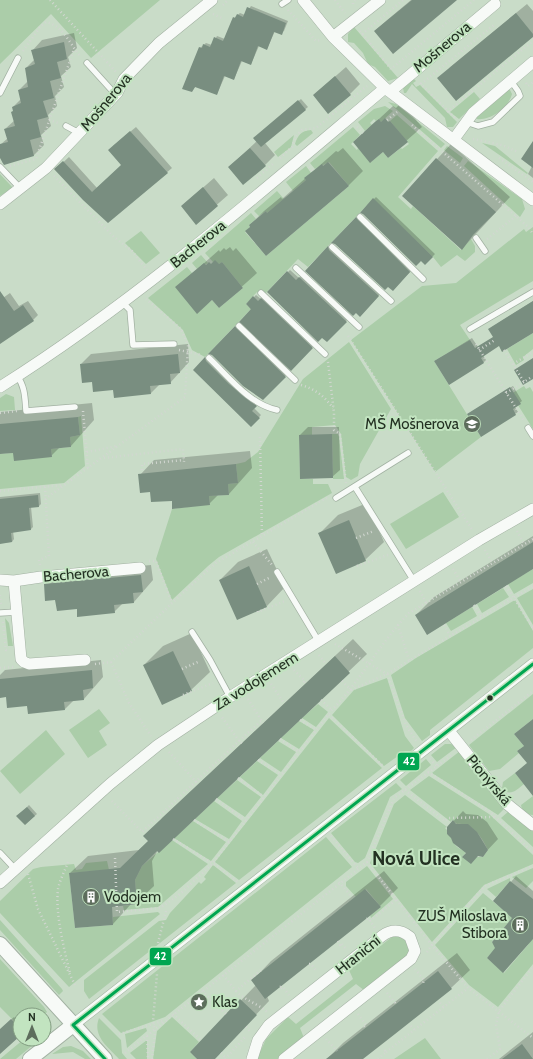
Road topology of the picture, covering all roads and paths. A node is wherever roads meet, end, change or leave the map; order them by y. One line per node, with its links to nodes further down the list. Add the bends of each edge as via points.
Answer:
1 (50, 0): 21 (path)
2 (212, 0): 21 (street, Mošnerova, via 159,43)
3 (288, 0): 10 (lane)
4 (303, 0): 15 (street)
5 (335, 0): 6 (path, via 343,11 354,4)
6 (355, 0)
7 (380, 0): 15 (street)
8 (403, 0): 9 (path, via 362,34 391,69)
9 (474, 0)
10 (282, 4): 15 (path, via 316,41)
11 (495, 4): 23 (street, Mošnerova)
12 (214, 15): 13 (path)
13 (224, 19)
14 (494, 25): 28 (path, via 421,84)
15 (333, 37): 20 (street)
16 (533, 41): 28 (path)
17 (18, 58): 24 (lane); 42 (path, via 46,22 54,24 62,31 74,49 36,159)
18 (533, 62): 31 (street)
19 (87, 64): 25 (lane)
20 (375, 78): 23 (street); 41 (path, via 316,128 302,130 296,136 292,147)
21 (124, 79): 25 (street, Mošnerova)
22 (512, 84): 31 (lane, via 520,96 493,122 478,126)
23 (388, 90): 35 (street); 62 (street, Bacherova)
24 (0, 93)
25 (116, 95): 34 (street, Mošnerova)
26 (392, 108): 27 (path)
27 (397, 112): 29 (path); 30 (path)
28 (447, 112): 31 (path)
29 (402, 117)
30 (387, 120)
31 (462, 121): 35 (street)
32 (408, 122): 48 (path)
33 (66, 126): 34 (lane)
34 (80, 133): 43 (street, Mošnerova)
35 (454, 139): 46 (street)
36 (473, 139): 39 (path, via 502,145)
37 (477, 142): 38 (path)
38 (482, 145)
39 (518, 152)
40 (497, 156): 44 (path)
41 (280, 158)
42 (0, 168): 45 (lane)
43 (46, 168): 45 (street, Mošnerova); 56 (path, via 114,237 142,261)
44 (533, 182)
45 (20, 189): 47 (street, Mošnerova)
46 (533, 200)
47 (0, 204)
48 (516, 216): 50 (path); 52 (path)
49 (360, 217): 57 (lane)
50 (533, 234)
51 (476, 238): 52 (lane)
52 (481, 245): 54 (lane)
53 (332, 247): 61 (lane)
54 (485, 251)
55 (296, 268): 64 (lane)
56 (148, 272)
57 (423, 278)
58 (533, 292): 65 (lane)
59 (261, 293): 74 (lane)
60 (145, 298): 72 (path, via 181,329)
61 (391, 301)
62 (124, 302): 68 (lane, via 130,310 133,345); 77 (street, Bacherova)
63 (239, 326): 79 (lane)
64 (359, 327)
65 (470, 328)
66 (348, 336): 112 (path)
67 (495, 340): 70 (path)
68 (174, 344)
69 (476, 344): 70 (path)
70 (479, 350): 83 (path)
71 (504, 350): 76 (path)
72 (188, 351): 75 (path); 92 (path, via 185,397)
73 (533, 352): 76 (path)
74 (325, 354): 85 (path)
75 (209, 358): 86 (lane, via 255,402 265,408)
76 (513, 364): 80 (path)
77 (17, 376): 82 (street, Bacherova); 84 (lane, via 22,382 26,411)
78 (530, 378): 80 (path)
79 (295, 380)
80 (524, 382): 83 (path)
81 (300, 385): 85 (path, via 322,394)
82 (0, 387)
83 (506, 393): 89 (path)
84 (75, 407): 93 (path, via 82,407)
85 (334, 408): 98 (path, via 334,430 340,434)
86 (277, 410)
87 (17, 411): 88 (path)
88 (0, 413)
89 (528, 428): 90 (lane)
90 (533, 436)
91 (260, 437): 108 (path)
92 (118, 446): 93 (path); 95 (path)
93 (87, 452): 96 (path)
94 (408, 453): 101 (lane)
95 (104, 458): 96 (path); 97 (path, via 183,449 184,461 142,464)
96 (88, 469): 99 (path)
97 (142, 470)
98 (345, 479)
99 (64, 485): 100 (path); 104 (path)
100 (45, 487): 102 (path); 104 (path)
101 (355, 487): 103 (lane); 125 (lane)
102 (0, 491)
103 (335, 496): 108 (path)
104 (45, 499): 120 (path, via 49,556 40,560)
105 (533, 509): 112 (street, Za vodojemem)
106 (376, 530): 109 (path)
107 (516, 531): 113 (path)
108 (262, 536): 111 (path)
109 (356, 538)
110 (533, 539): 113 (path)
111 (253, 542): 119 (path); 131 (path, via 216,563)
112 (482, 545): 115 (path); 125 (street, Za vodojemem)
113 (523, 546): 115 (path)
114 (390, 554): 116 (path)
115 (492, 565): 124 (path)
116 (357, 566)
117 (138, 568): 120 (street, Bacherova); 131 (path, via 140,562 156,561)
118 (453, 569): 124 (path)
119 (277, 572): 123 (path); 144 (lane)
120 (41, 576): 122 (street, Bacherova)
121 (0, 580): 122 (street, Bacherova)
122 (14, 581): 135 (street)
123 (257, 584)
124 (461, 584): 130 (path)
125 (416, 585): 130 (path); 144 (street, Za vodojemem)
126 (506, 586): 128 (path)
127 (533, 586): 128 (path)
128 (514, 598): 137 (path); 140 (path)
129 (288, 600): 134 (path)
130 (427, 602): 132 (path); 138 (path, via 409,613)
131 (172, 603): 172 (path, via 111,662 129,703)
132 (431, 605)
133 (474, 606): 137 (path)
134 (258, 611)
135 (17, 612): 136 (lane); 145 (street, via 21,659 24,662 29,664)
136 (0, 613)
137 (481, 616): 142 (path)
138 (398, 624): 147 (path); 149 (path)
139 (444, 624): 142 (path)
140 (533, 628)
141 (192, 632): 161 (lane)
142 (450, 636): 147 (path)
143 (333, 643): 149 (path)
144 (318, 647): 148 (path); 161 (street, Za vodojemem)
145 (85, 660)
146 (203, 660): 151 (path)
147 (409, 660): 153 (path)
148 (326, 664)
149 (368, 664): 153 (path); 158 (path)
150 (533, 664): 170 (street)
151 (182, 669)
152 (293, 669): 157 (path)
153 (387, 674): 158 (path); 174 (path, via 406,725)
154 (342, 681): 158 (path)
155 (216, 682): 160 (path)
156 (270, 683): 164 (path)
157 (305, 684)
158 (351, 690): 165 (path)
159 (533, 691): 175 (path)
160 (183, 695)
161 (230, 697): 205 (street, Za vodojemem, via 158,745)
162 (246, 697): 173 (path, via 262,722)
163 (322, 700): 165 (path)
164 (284, 703)
165 (332, 710): 167 (path)
166 (219, 714): 173 (path)
167 (329, 715): 169 (path); 183 (path)
168 (300, 720): 169 (path)
169 (317, 730): 177 (path)
170 (449, 731): 175 (street, Pionýrská); 183 (street)
171 (280, 739): 177 (path)
172 (155, 741)
173 (241, 742): 185 (path)
174 (418, 744)
175 (462, 747): 180 (path); 193 (street, Pionýrská, via 507,804)
176 (168, 750): 185 (path)
177 (299, 752): 182 (path)
178 (429, 757): 180 (path)
179 (258, 760): 182 (path)
180 (437, 766): 181 (path)
181 (428, 772): 186 (path); 190 (path)
182 (282, 775): 187 (path)
183 (392, 775): 194 (street)
184 (238, 778): 187 (path)
185 (197, 783): 189 (path, via 142,832)
186 (406, 790): 190 (path, via 445,821 448,818); 201 (path, via 394,798)
187 (264, 797): 192 (path)
188 (216, 800): 192 (path)
189 (112, 801)
190 (495, 817): 197 (path)
191 (194, 820): 196 (path)
192 (246, 821): 196 (path)
193 (533, 825)
194 (324, 828): 204 (path); 209 (street)
195 (173, 839): 202 (path)
196 (229, 842): 202 (path)
197 (533, 852)
198 (0, 853): 205 (lane)
199 (115, 858): 202 (path, via 117,912 160,908 180,894)
200 (68, 862): 225 (path, via 58,897 65,950)
201 (367, 862): 204 (path); 211 (path)
202 (212, 864): 209 (path)
203 (533, 866): 216 (path, via 485,886)
204 (358, 868): 207 (path)
205 (15, 869): 208 (street, Za vodojemem)
206 (28, 871): 225 (path, via 38,909)
207 (339, 882): 210 (path); 223 (path)
208 (0, 883)
209 (246, 889): 218 (street)
210 (350, 895)
211 (396, 900): 213 (path); 216 (path)
212 (166, 911): 218 (path, via 158,941)
213 (368, 919)
214 (340, 942): 217 (path)
215 (0, 944): 244 (street)
216 (432, 945): 229 (path)
217 (349, 952)
218 (158, 958): 243 (path); 244 (street)
219 (310, 965): 224 (path)
220 (533, 967): 237 (path)
221 (415, 968): 226 (path, via 424,980)
222 (261, 970): 231 (path)
223 (223, 975): 230 (path); 231 (path)
224 (319, 975)
225 (72, 977): 227 (path)
226 (423, 983)
227 (75, 985)
228 (281, 987): 233 (path)
229 (468, 988): 236 (path); 237 (path)
230 (202, 991): 238 (path); 239 (path)
231 (236, 991): 240 (path)
232 (386, 991): 235 (path)
233 (291, 997)
234 (440, 1003): 236 (path)
235 (395, 1005)
236 (444, 1008): 250 (path)
237 (499, 1011): 253 (path); 269 (path, via 496,1025 500,1049)
238 (173, 1014): 242 (path); 255 (path)
239 (226, 1014)
240 (270, 1014)
241 (357, 1014): 247 (path)
242 (165, 1021): 243 (path); 248 (path)
243 (154, 1024): 248 (path); 251 (path)
244 (73, 1025): 262 (street); 263 (street)
245 (411, 1026): 250 (path)
246 (246, 1027): 249 (path)
247 (366, 1028)
248 (155, 1029): 252 (path); 265 (path)
249 (250, 1031)
250 (416, 1031): 258 (path)
251 (119, 1034)
252 (147, 1035): 259 (path); 264 (path)
253 (533, 1038)
254 (326, 1039): 257 (path)
255 (202, 1040)
256 (383, 1048): 258 (path)
257 (337, 1051)
258 (386, 1052): 268 (path)
259 (125, 1053)
260 (221, 1053): 266 (path)
261 (252, 1058): 267 (street, Hraniční, via 258,1040 269,1025 382,936 399,930 410,937 415,951 411,959)
262 (30, 1059)
263 (105, 1059)
264 (148, 1059)
265 (152, 1059)
266 (225, 1059)
267 (284, 1059)
268 (378, 1059)
269 (487, 1059)

